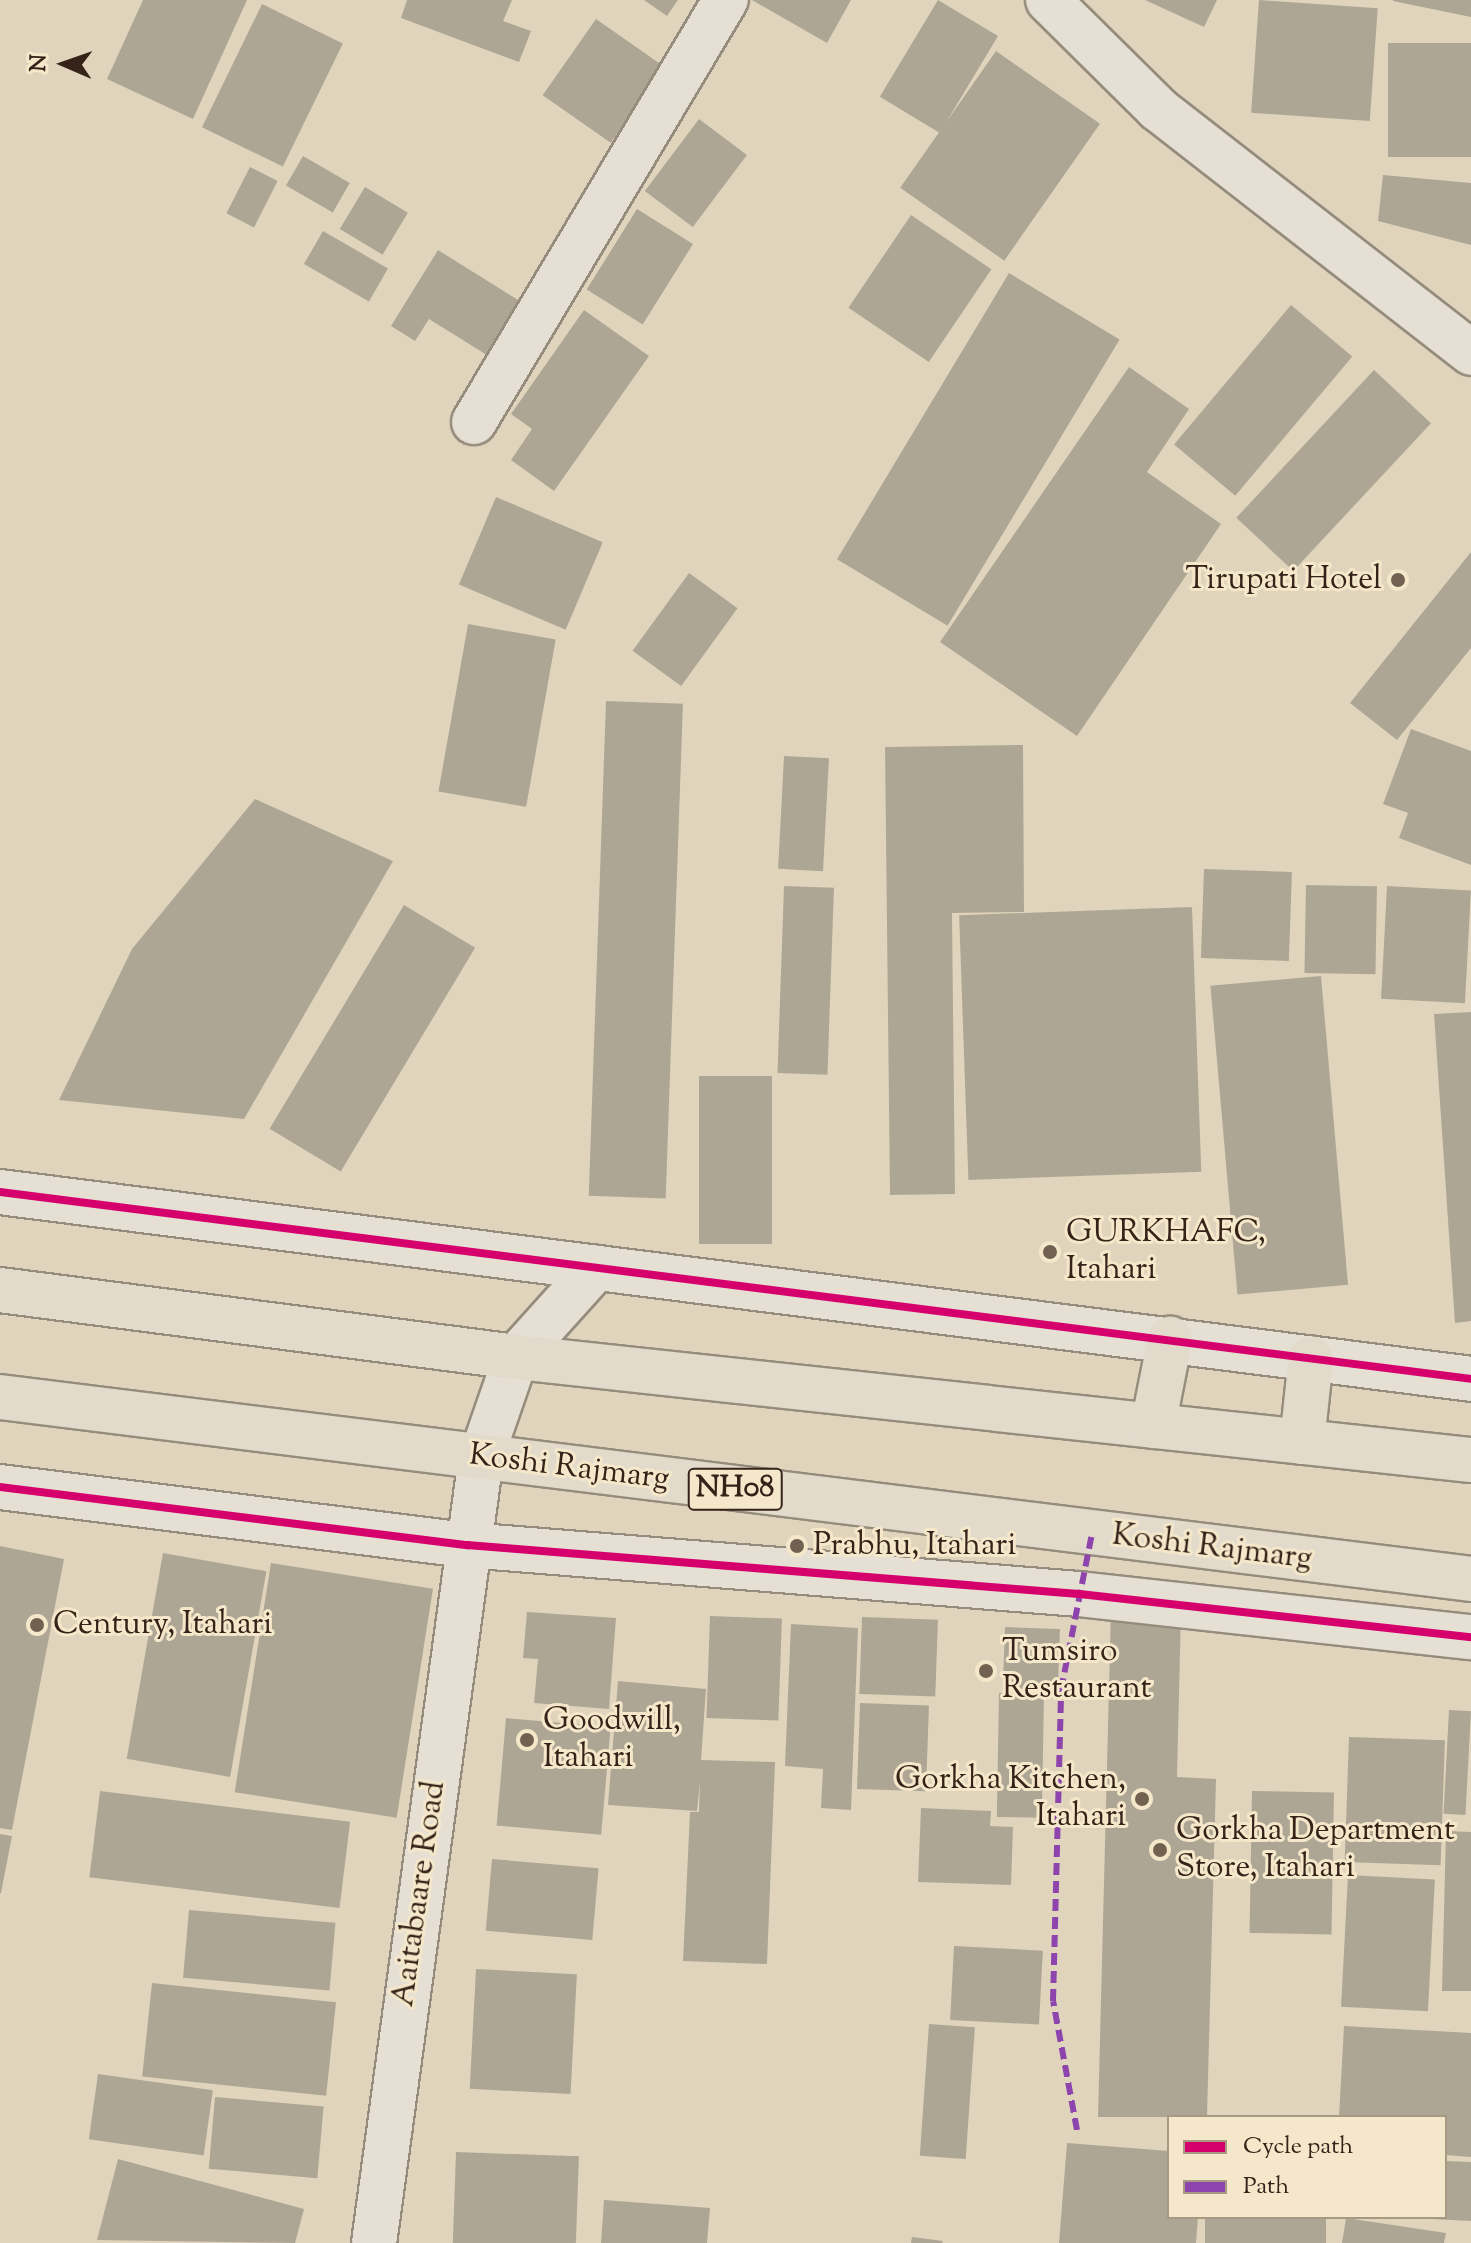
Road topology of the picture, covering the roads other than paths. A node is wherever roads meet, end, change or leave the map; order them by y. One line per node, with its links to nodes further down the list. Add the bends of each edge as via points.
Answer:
1 (726, 0): 4 (street)
2 (1048, 0): 3 (street, via 1158,109)
3 (1471, 353)
4 (474, 422)
5 (0, 1192): 6 (street)
6 (596, 1268): 8 (street); 9 (street)
7 (0, 1290): 9 (main road)
8 (1170, 1339): 10 (street); 13 (main road)
9 (516, 1357): 13 (main road); 15 (street, Aaitabaare Road)
10 (1311, 1358): 11 (street); 14 (main road)
11 (1471, 1379)
12 (0, 1397): 15 (main road, Koshi Rajmarg / NH08)
13 (1153, 1426): 14 (main road)
14 (1302, 1442): 16 (main road)
15 (481, 1458): 18 (street, Aaitabaare Road); 19 (main road, Koshi Rajmarg / NH08)
16 (1471, 1460)
17 (0, 1487): 18 (street)
18 (467, 1545): 20 (street, via 1079,1594); 21 (street, Aaitabaare Road)
19 (1471, 1579)
20 (1471, 1637)
21 (374, 2243)

